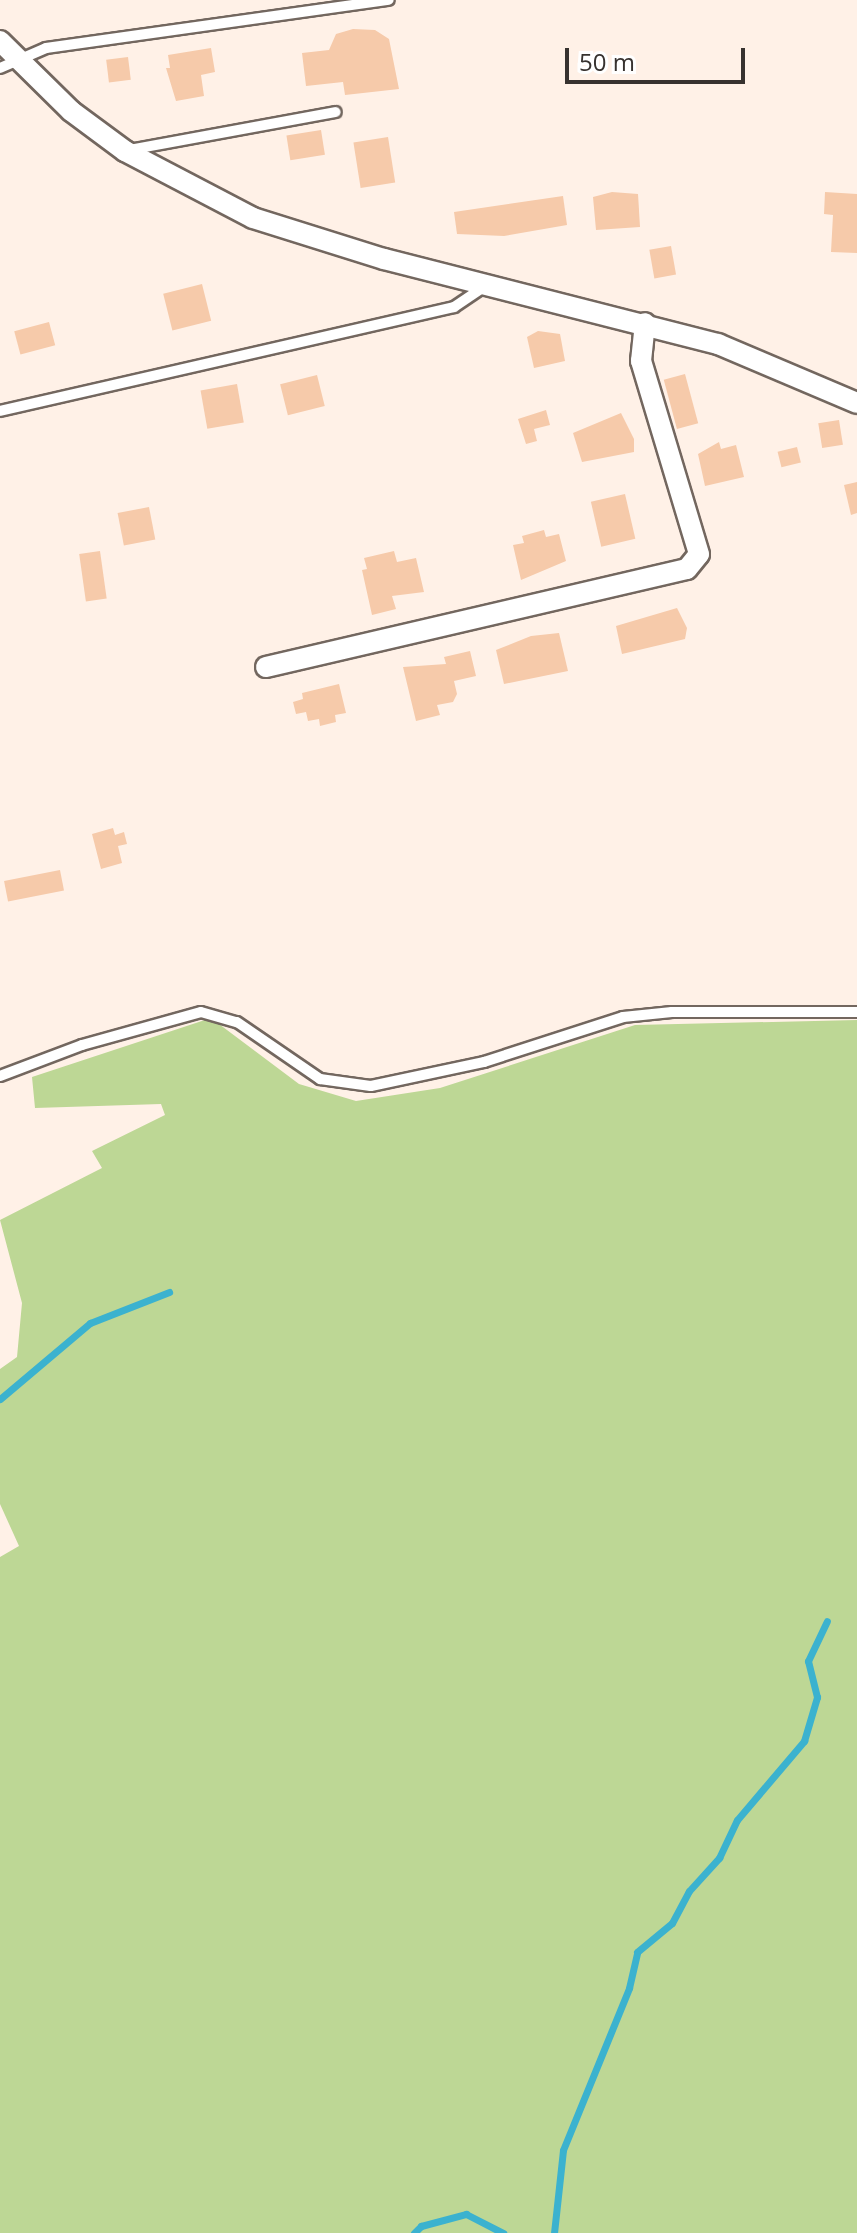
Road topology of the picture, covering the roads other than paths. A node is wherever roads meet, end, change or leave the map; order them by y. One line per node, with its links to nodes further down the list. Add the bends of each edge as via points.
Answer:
1 (389, 0): 3 (lane, via 46,48)
2 (0, 41): 3 (street)
3 (9, 65): 5 (street)
4 (336, 112): 5 (lane)
5 (125, 151): 6 (street, via 253,218 384,259)
6 (489, 283): 7 (street); 9 (lane, via 454,307)
7 (645, 323): 8 (street, via 761,359); 10 (street, via 641,361 699,554 687,569)
8 (857, 403)
9 (0, 411)
10 (266, 667)
11 (857, 1012): 12 (lane, via 623,1017 484,1062 371,1086 320,1079 223,1014 201,1012 82,1045)
12 (0, 1076)

